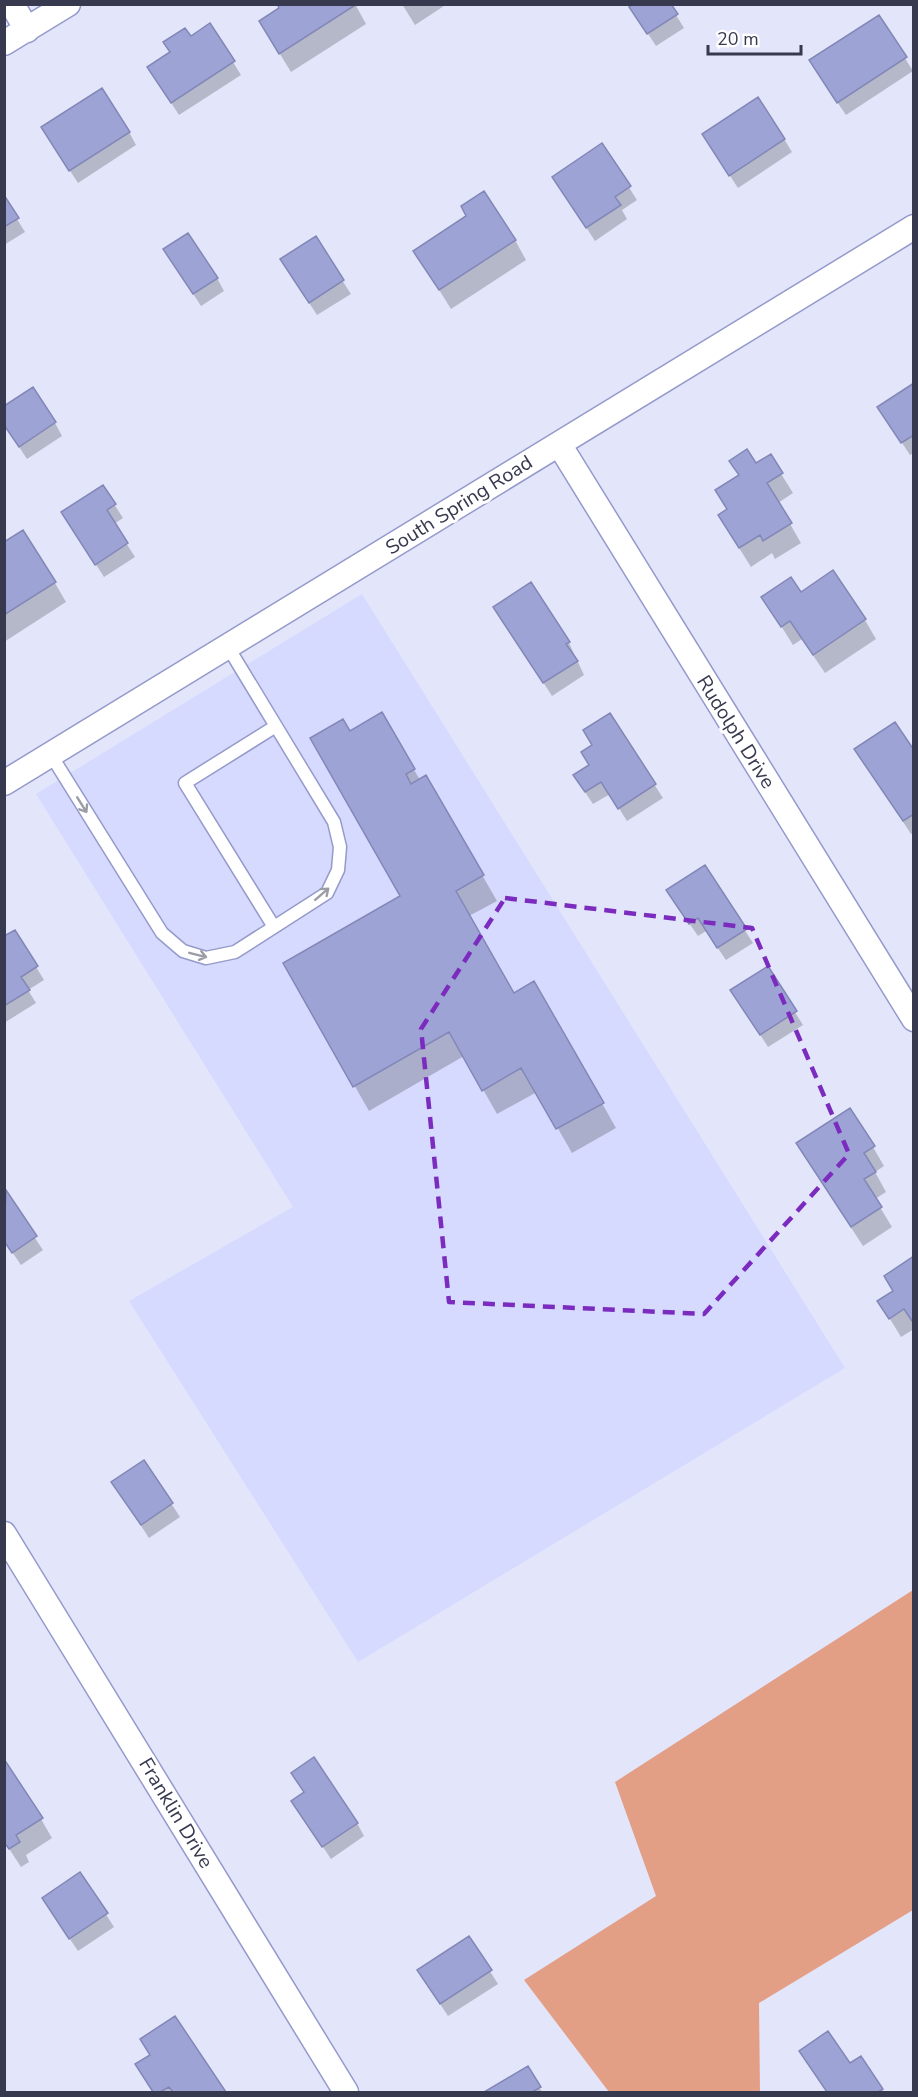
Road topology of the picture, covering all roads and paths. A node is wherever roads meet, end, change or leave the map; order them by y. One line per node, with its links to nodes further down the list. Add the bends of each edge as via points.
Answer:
1 (12, 4): 3 (street)
2 (68, 4): 3 (street)
3 (27, 30): 4 (street)
4 (4, 43)
5 (914, 227): 6 (street, South Spring Road)
6 (559, 444): 7 (street, South Spring Road); 12 (street, Rudolph Drive)
7 (228, 646): 8 (lane); 9 (street, South Spring Road)
8 (276, 726): 11 (lane, one-way to 8, via 327,893 338,870 340,847 334,822); 11 (lane, via 185,783)
9 (51, 755): 10 (street, South Spring Road); 11 (lane, one-way to 11, via 162,933 183,951 206,958 235,952)
10 (4, 783)
11 (274, 927)
12 (914, 1019)
13 (4, 1534): 14 (street, Franklin Drive)
14 (346, 2092)

